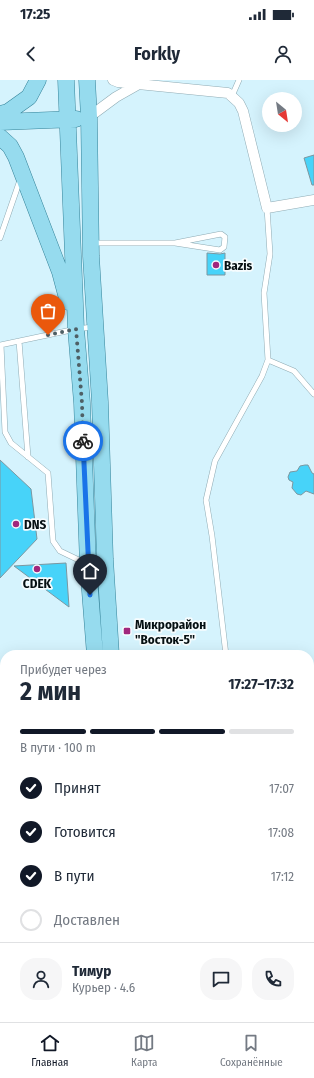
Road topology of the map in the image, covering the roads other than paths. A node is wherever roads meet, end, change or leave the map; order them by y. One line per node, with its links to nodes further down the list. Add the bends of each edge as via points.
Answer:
1 (38, 80): 8 (main road, via 29,97 8,112)
2 (66, 80): 10 (main road)
3 (87, 80): 9 (main road)
4 (113, 80): 6 (street)
5 (239, 80): 7 (lane)
6 (139, 84): 7 (street, via 228,93); 9 (street)
7 (232, 96): 15 (street, via 243,111)
8 (0, 114)
9 (89, 117): 10 (main road); 17 (main road)
10 (67, 120): 11 (main road); 20 (main road)
11 (0, 122)
12 (0, 137): 13 (main road, via 10,146)
13 (22, 176): 16 (lane); 20 (main road, via 60,272)
14 (314, 200): 15 (street)
15 (267, 208): 23 (lane, via 270,254 264,293)
16 (0, 238)
17 (91, 243): 18 (lane); 19 (main road)
18 (175, 243): 18 (lane, via 220,250 224,247 225,237 221,234)
19 (95, 327): 20 (lane); 28 (main road)
20 (76, 329): 21 (lane); 26 (main road, via 82,403)
21 (19, 341): 22 (lane); 25 (lane)
22 (0, 345): 25 (lane, via 5,432 11,443)
23 (268, 360): 24 (lane, via 294,371); 29 (lane, via 262,376 215,461 206,500)
24 (314, 394)
25 (28, 457): 26 (lane, via 48,473 53,541 60,552)
26 (88, 564): 27 (main road)
27 (95, 650)
28 (111, 650)
29 (225, 650)

